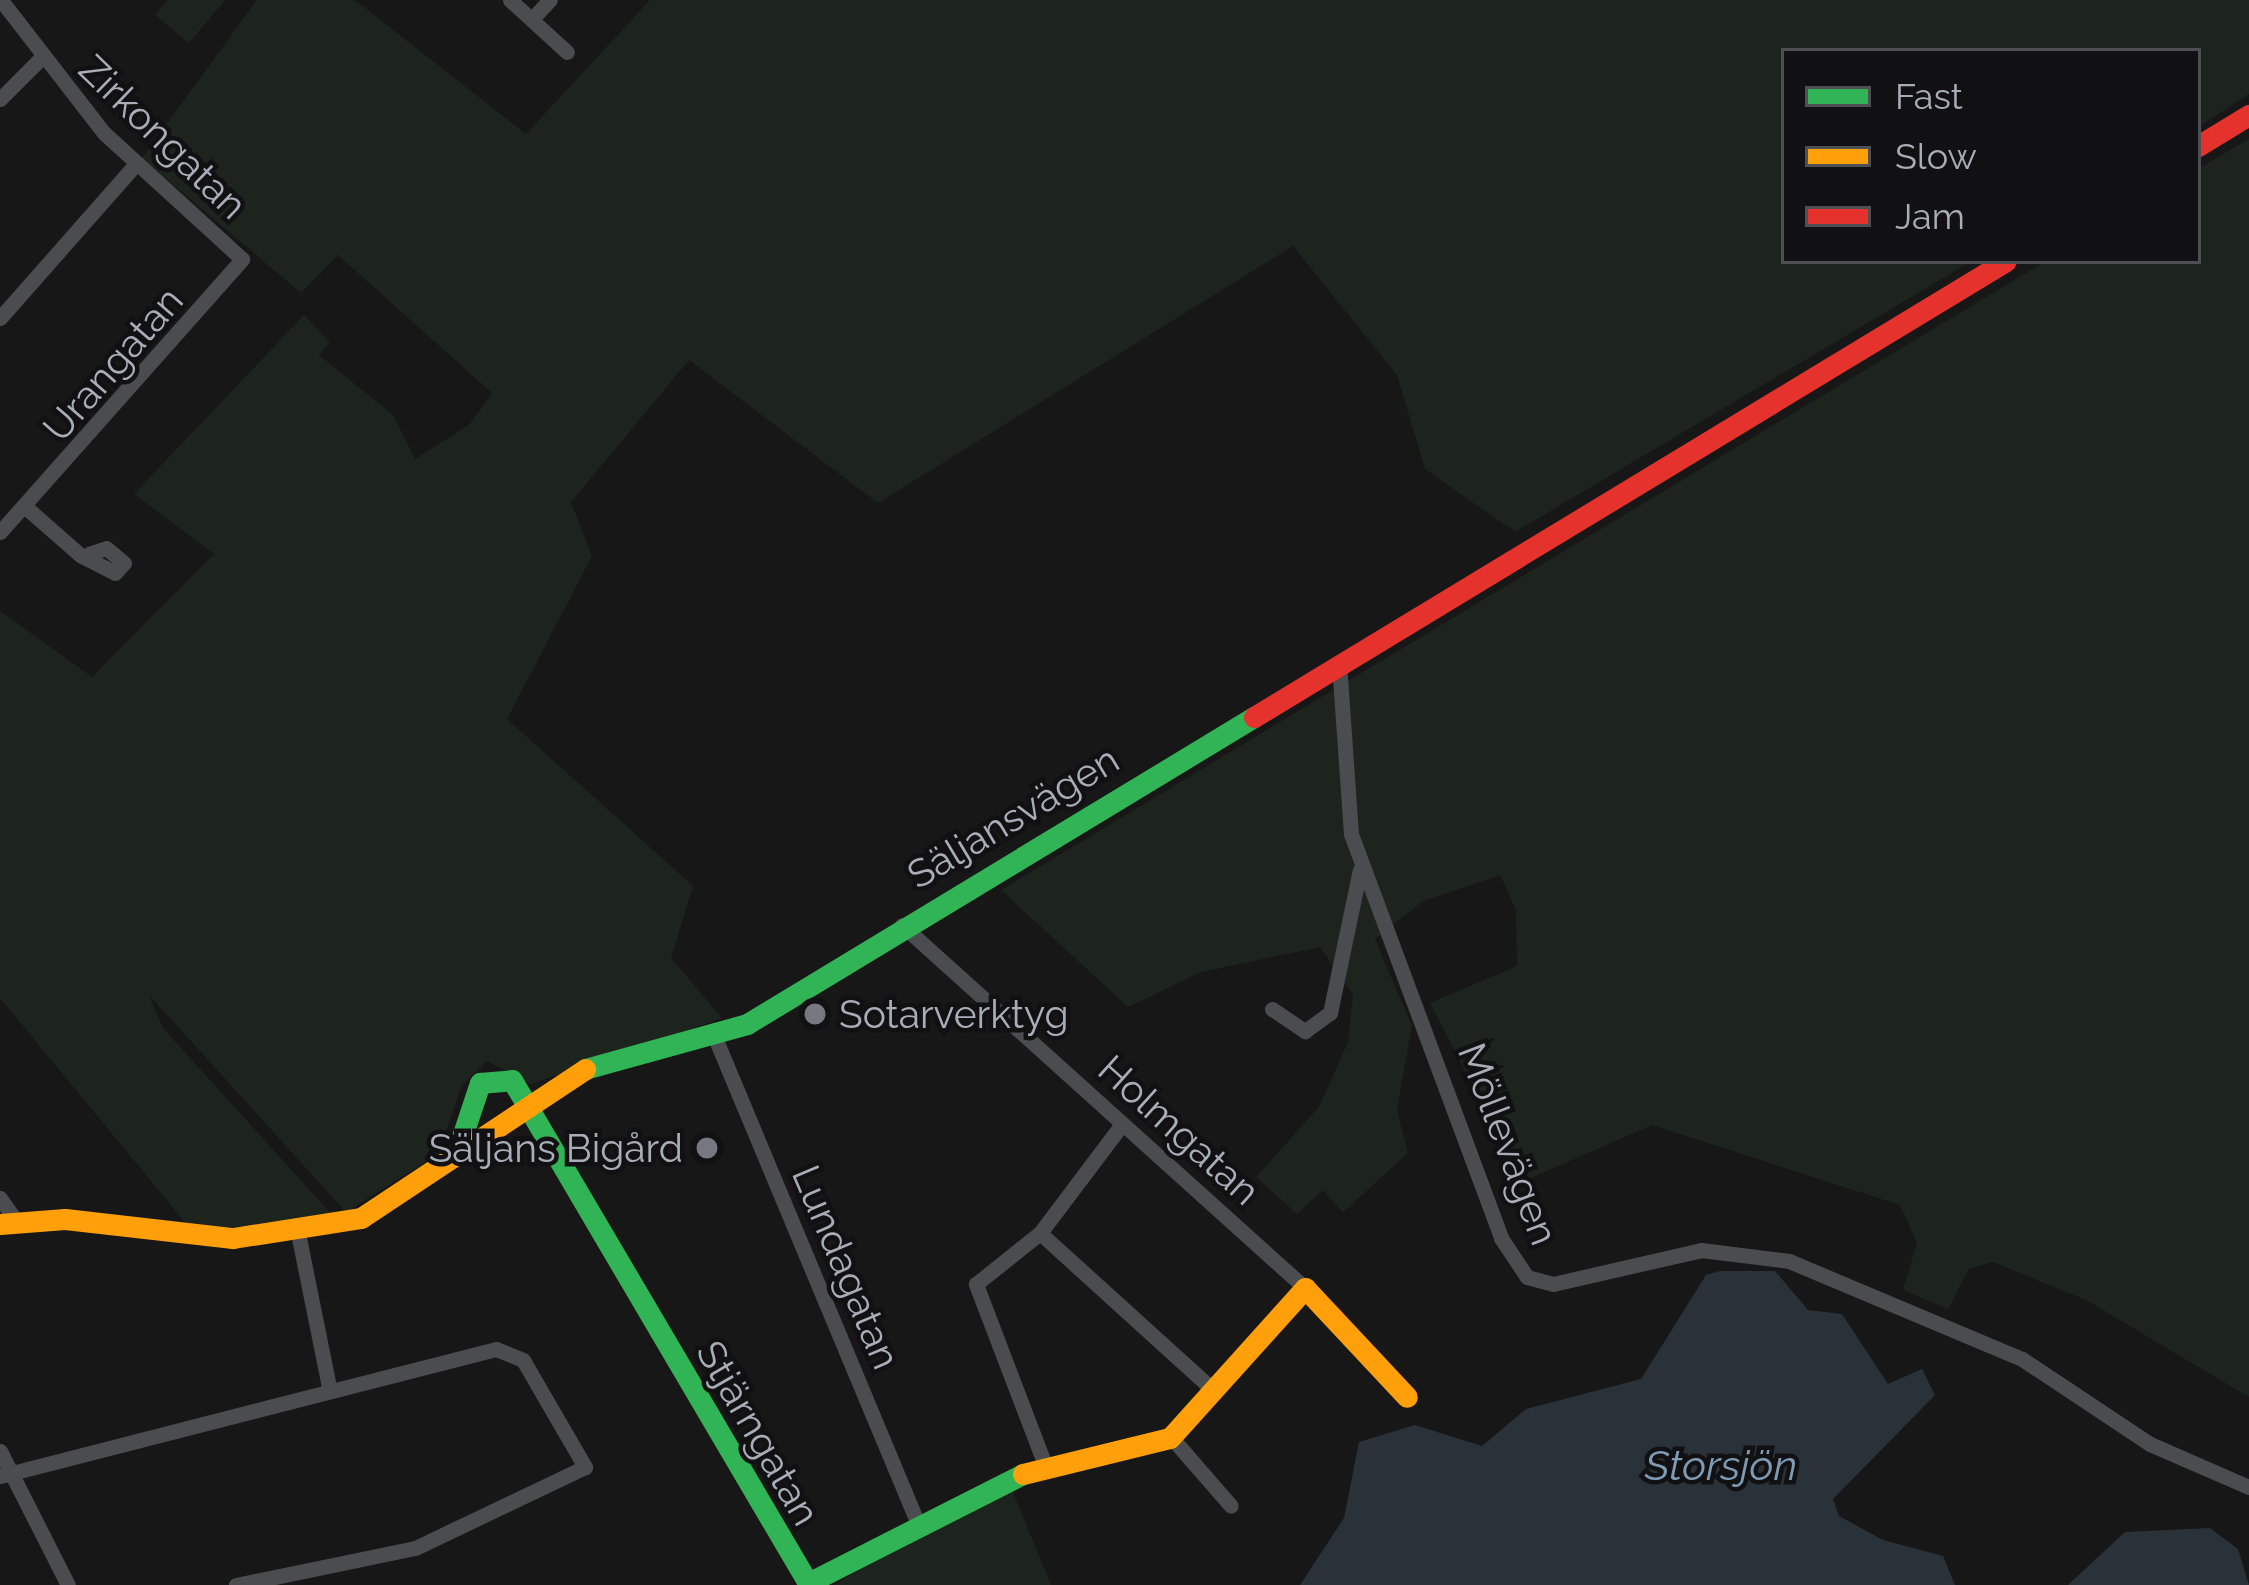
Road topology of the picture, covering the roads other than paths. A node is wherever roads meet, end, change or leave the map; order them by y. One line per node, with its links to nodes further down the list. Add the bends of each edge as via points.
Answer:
1 (1, 0): 6 (street, Zirkongatan)
2 (510, 0): 4 (street)
3 (550, 0): 4 (street)
4 (532, 20): 5 (street)
5 (567, 52)
6 (39, 59): 7 (street); 10 (street, Zirkongatan)
7 (0, 99)
8 (2249, 115): 9 (street)
9 (2201, 144)
10 (136, 164): 11 (street, Zirkongatan); 13 (street)
11 (242, 259): 14 (street, Urangatan)
12 (2001, 264): 17 (street, Säljansvägen)
13 (0, 318)
14 (29, 510): 15 (street, Urangatan); 16 (street)
15 (1, 532)
16 (89, 554)
17 (1339, 663): 18 (street, Möllevägen); 19 (street, Säljansvägen)
18 (1361, 867): 20 (street, via 1330,1013 1305,1030); 37 (street, Möllevägen, via 1501,1238 1527,1276 1553,1284 1701,1250 1790,1262 2022,1359 2150,1444)
19 (902, 925): 21 (street, Säljansvägen); 23 (street, Holmgatan)
20 (1272, 1009)
21 (716, 1040): 22 (street, Säljansvägen, via 573,1072); 39 (street, Lundagatan)
22 (528, 1102): 24 (street, Säljansvägen); 24 (street, via 512,1080 485,1078); 39 (street, Stjärngatan, via 798,1577 824,1580)
23 (1122, 1124): 28 (street); 29 (street, Holmgatan)
24 (456, 1155): 27 (street, Säljansvägen, via 361,1218)
25 (0, 1198): 26 (street)
26 (9, 1223): 27 (street, Säljansvägen)
27 (298, 1233): 30 (street)
28 (1040, 1233): 31 (street); 35 (street, via 976,1291)
29 (1305, 1288): 31 (street); 32 (street)
30 (330, 1391): 36 (street); 41 (street, via 496,1349 523,1360 585,1467 415,1548)
31 (1214, 1391): 33 (street)
32 (1407, 1397)
33 (1171, 1437): 35 (street, Stjärngatan); 38 (street)
34 (0, 1451): 36 (street)
35 (1046, 1465): 39 (street, Stjärngatan)
36 (4, 1474): 40 (street)
37 (2249, 1487)
38 (1231, 1506)
39 (916, 1519)
40 (68, 1585)
41 (236, 1585)

